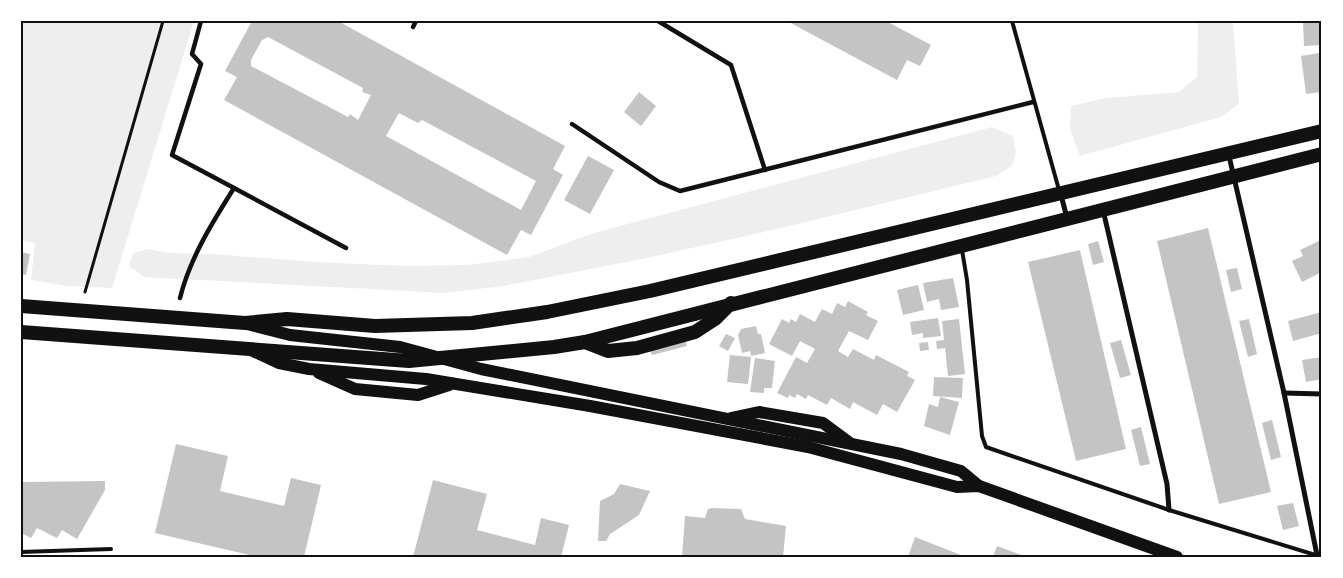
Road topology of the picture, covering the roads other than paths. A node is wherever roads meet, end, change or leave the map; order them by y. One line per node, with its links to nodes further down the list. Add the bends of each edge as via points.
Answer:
1 (201, 21): 13 (street, via 192,54 201,64 172,155)
2 (416, 21): 5 (street)
3 (658, 21): 11 (street, via 731,65)
4 (1012, 21): 6 (lane)
5 (413, 28)
6 (1033, 102): 11 (street); 14 (lane)
7 (572, 124): 11 (street, via 659,182 680,191)
8 (1322, 132): 9 (highway)
9 (1228, 154): 12 (street); 14 (highway)
10 (1322, 154): 12 (highway)
11 (765, 170)
12 (1234, 176): 15 (highway); 27 (street)
13 (234, 188): 18 (street); 19 (street, via 205,235)
14 (1060, 192): 16 (street); 22 (highway, via 650,291 547,312 462,323 375,326 287,319)
15 (1103, 210): 16 (highway); 30 (street, via 1167,484)
16 (1068, 219): 17 (highway)
17 (961, 245): 20 (highway); 30 (lane, via 982,436 986,448)
18 (346, 248)
19 (180, 298)
20 (732, 302): 24 (highway); 24 (highway, via 695,332 637,348 608,352)
21 (21, 306): 22 (highway)
22 (245, 323): 26 (main road, via 290,335 400,347)
23 (21, 332): 25 (highway)
24 (584, 342): 26 (highway)
25 (244, 347): 26 (highway, via 409,361); 29 (main road, via 279,363 309,369 356,389 418,395 451,384 808,447 957,487)
26 (442, 357): 29 (main road, via 481,369 726,420 759,412 823,423 854,446 901,454 961,471)
27 (1284, 393): 28 (street); 33 (street)
28 (1322, 394)
29 (978, 486): 34 (main road)
30 (1169, 510): 33 (lane)
31 (110, 549): 32 (lane)
32 (21, 552)
33 (1319, 556)
34 (1177, 557)

